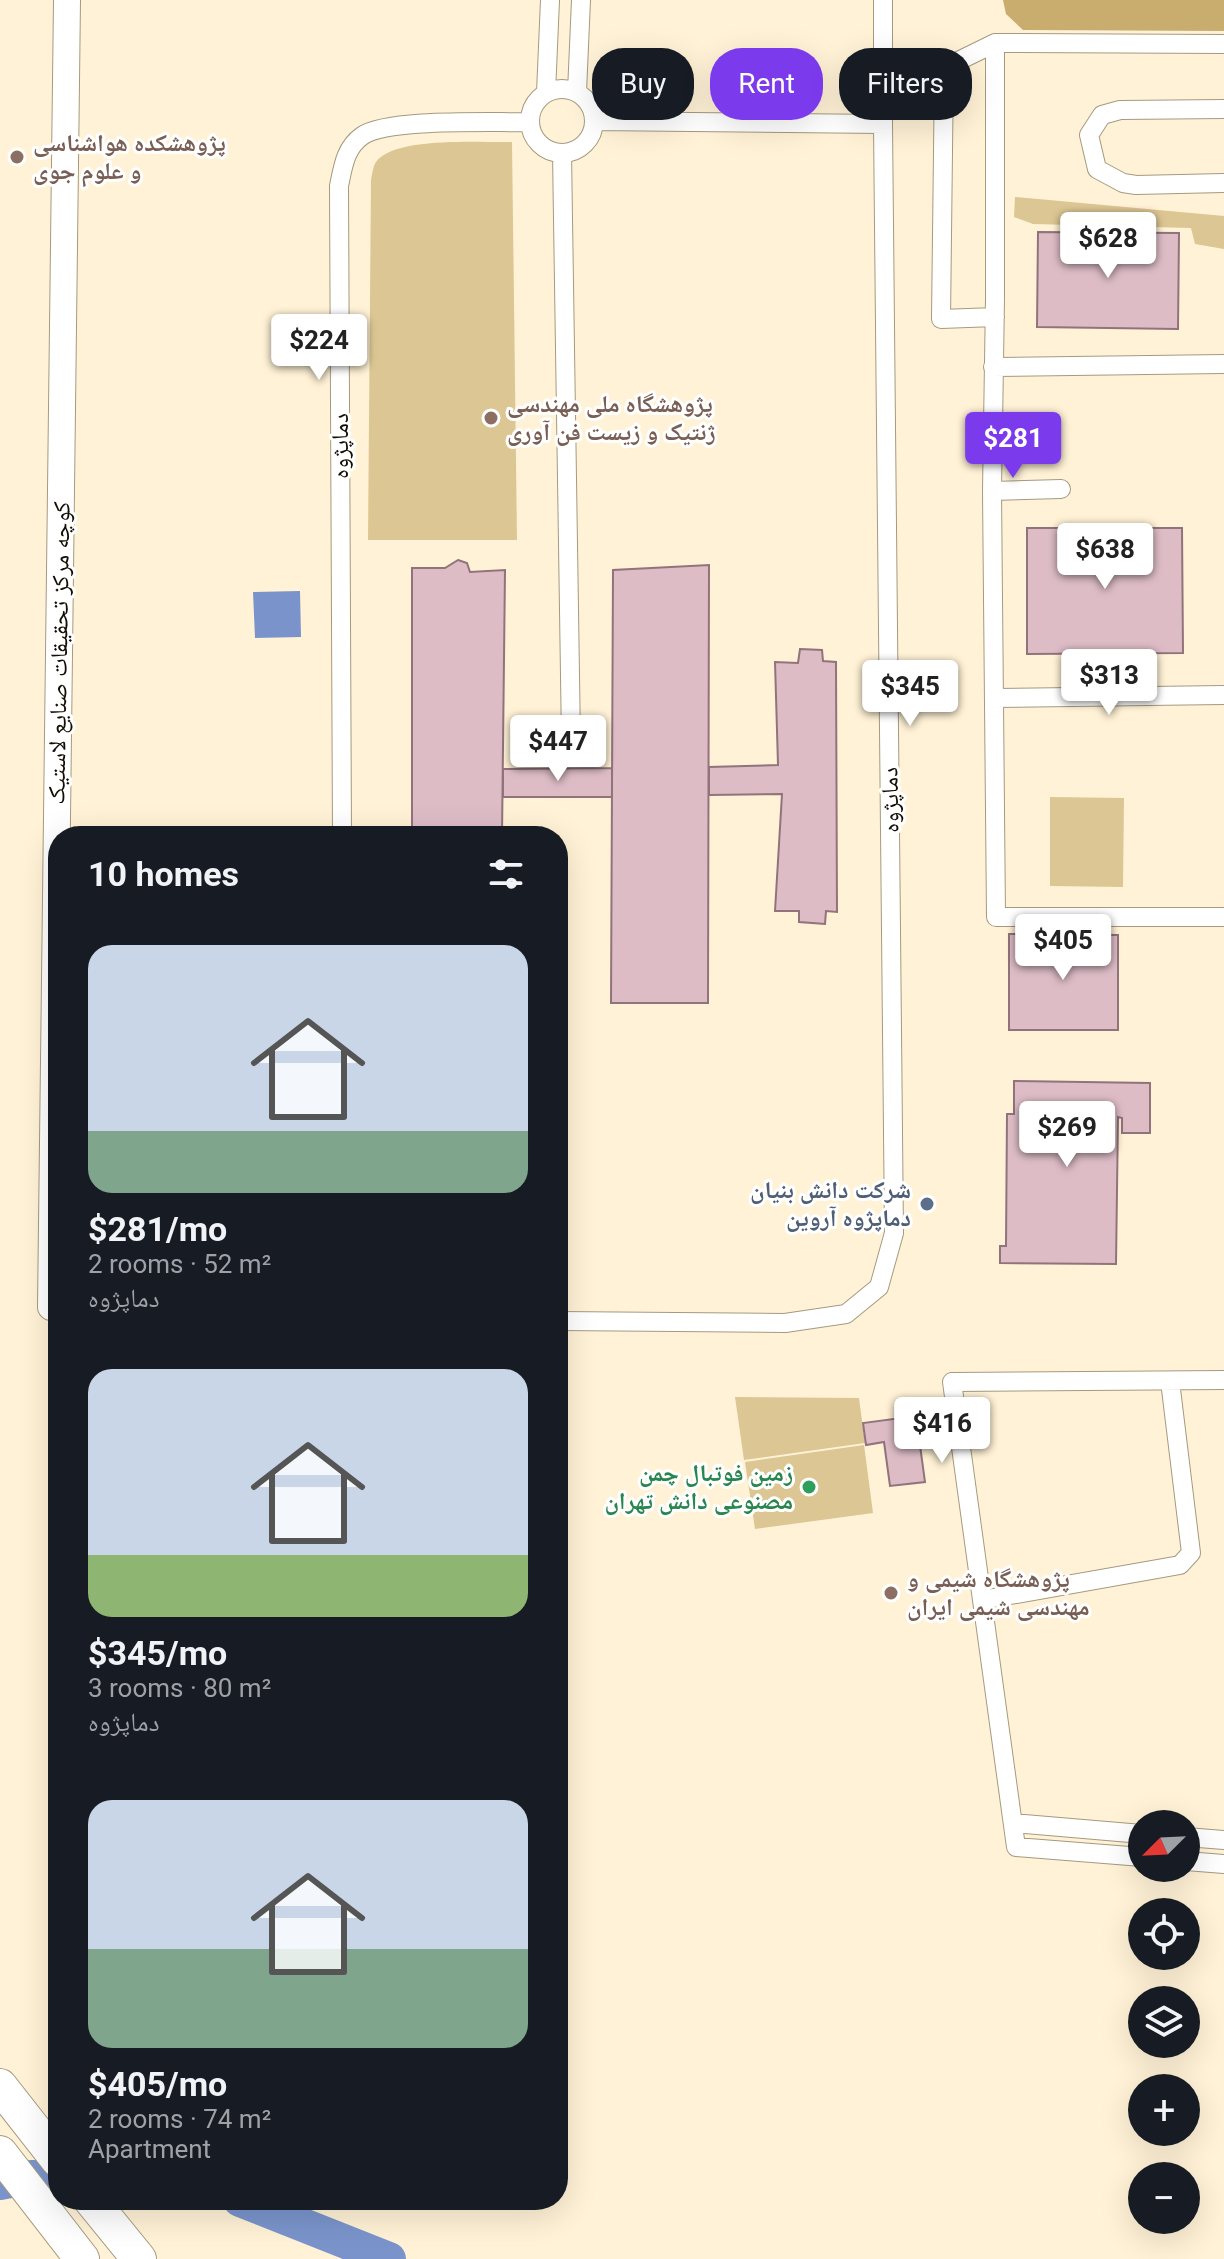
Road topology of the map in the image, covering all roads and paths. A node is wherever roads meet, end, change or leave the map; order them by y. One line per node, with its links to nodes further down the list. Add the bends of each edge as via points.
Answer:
1 (67, 0): 23 (street, کوچه مرکز تحقیقات صنایع لاستیک)
2 (550, 0): 8 (street)
3 (581, 0): 7 (street)
4 (883, 0): 12 (street, دماپژوه)
5 (995, 43): 6 (street); 15 (street); 15 (street, via 944,68 941,319)
6 (1224, 44)
7 (577, 92): 8 (street); 10 (street, via 593,109)
8 (546, 93): 11 (street)
9 (1224, 109): 14 (street, via 1120,110 1102,115 1089,135 1097,169 1123,183)
10 (595, 121): 12 (street); 13 (street, via 587,142)
11 (530, 122): 13 (street, via 538,143); 24 (street, دماپژوه, via 399,125 363,135 346,154 339,186)
12 (883, 124): 26 (street, دماپژوه, via 894,1233 879,1287 846,1314 785,1323)
13 (562, 153): 22 (street)
14 (1224, 183)
15 (995, 317): 17 (street)
16 (1224, 364): 17 (street)
17 (993, 367): 19 (street)
18 (1061, 489): 19 (street)
19 (992, 491): 21 (street)
20 (1224, 695): 21 (street)
21 (994, 698): 25 (street, via 996,917)
22 (571, 740)
23 (57, 826)
24 (342, 826)
25 (1224, 917)
26 (568, 1321)
27 (1224, 1380): 28 (street)
28 (1170, 1381): 29 (street, via 1191,1553 1180,1565); 29 (street, via 952,1382)
29 (982, 1600): 30 (street)
30 (1013, 1823): 31 (street); 34 (street, via 1016,1847)
31 (1128, 1833)
32 (1200, 1838): 33 (street)
33 (1224, 1840)
34 (1128, 1856)
35 (1200, 1862): 36 (street)
36 (1224, 1864)
37 (0, 2086): 38 (highway)
38 (48, 2147)
39 (0, 2153): 41 (highway)
40 (99, 2210): 42 (highway)
41 (82, 2259)
42 (139, 2259)

